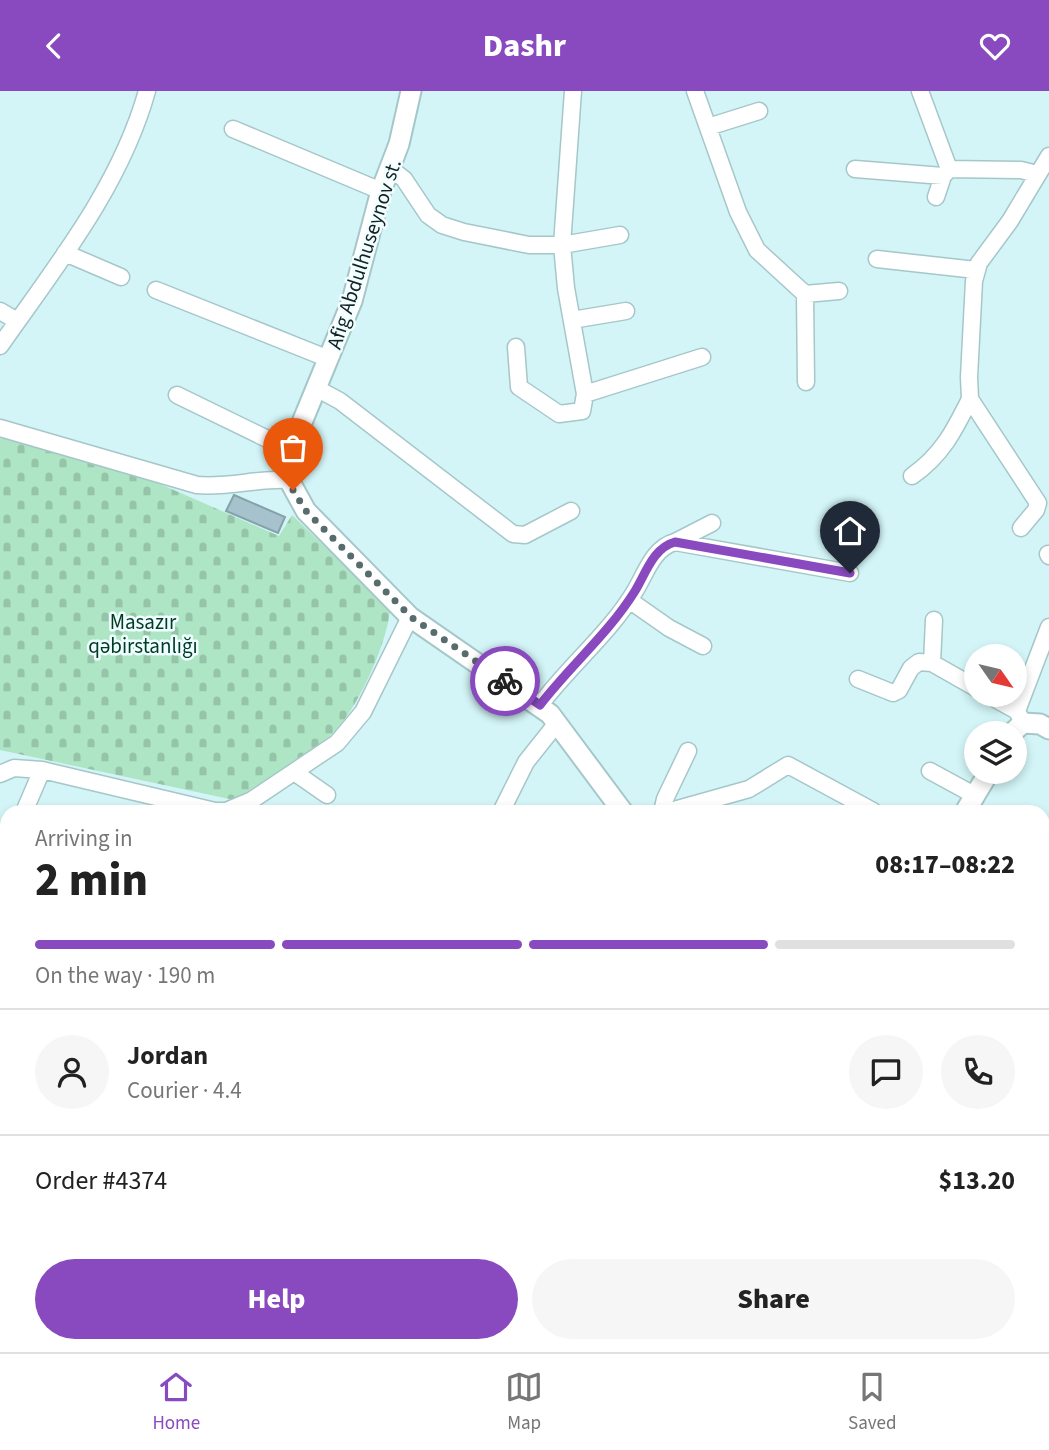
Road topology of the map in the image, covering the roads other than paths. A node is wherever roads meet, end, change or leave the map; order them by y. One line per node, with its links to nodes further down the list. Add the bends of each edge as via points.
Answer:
1 (146, 91): 18 (street, via 113,179)
2 (411, 91): 10 (street, Afig Abdulhuseynov st.)
3 (573, 91): 17 (street)
4 (695, 91): 7 (street)
5 (920, 91): 12 (street)
6 (759, 111): 7 (street)
7 (708, 127): 24 (street, via 738,212 757,250)
8 (233, 129): 14 (street)
9 (1049, 156): 13 (street)
10 (391, 169): 14 (street, Afig Abdulhuseynov st.); 17 (street, via 404,179 428,215 442,225 518,243)
11 (855, 169): 12 (street)
12 (946, 172): 13 (street, via 1021,170); 15 (street)
13 (1037, 174): 20 (street)
14 (381, 191): 32 (street, Afig Abdulhuseynov st., via 352,301)
15 (936, 197)
16 (620, 235): 17 (street)
17 (562, 245): 27 (street)
18 (65, 253): 21 (street); 28 (street)
19 (877, 259): 20 (street)
20 (976, 270): 37 (street)
21 (121, 277)
22 (156, 290): 32 (street)
23 (839, 291): 24 (street)
24 (805, 294): 33 (street)
25 (0, 311): 28 (street)
26 (626, 311): 27 (street)
27 (572, 320): 35 (street)
28 (17, 321): 29 (street)
29 (0, 346)
30 (516, 347): 35 (street, via 519,387 545,406 559,414 582,411)
31 (702, 357): 35 (street)
32 (329, 359): 34 (street, Afig Abdulhuseynov st.)
33 (806, 382)
34 (316, 388): 39 (street, Afig Abdulhuseynov st.); 42 (street, via 340,401 513,534 525,535)
35 (585, 394)
36 (177, 395): 39 (street)
37 (970, 399): 40 (street, via 947,444); 44 (street, via 1038,503)
38 (0, 428): 41 (street, via 197,485)
39 (292, 451): 41 (street, Afig Abdulhuseynov st.)
40 (912, 476)
41 (289, 480): 48 (street, via 306,511)
42 (570, 511)
43 (712, 523): 45 (street)
44 (1021, 528)
45 (675, 542): 46 (street); 47 (street, via 657,554)
46 (850, 573)
47 (629, 600): 51 (street); 55 (street)
48 (411, 617): 55 (street); 65 (street, via 381,680 351,728)
49 (934, 620): 52 (street)
50 (1049, 627): 58 (street)
51 (703, 646)
52 (932, 663): 53 (street, via 919,662 900,691 892,693); 54 (street)
53 (858, 679)
54 (964, 681)
55 (540, 705): 59 (street)
56 (1001, 707): 57 (street)
57 (1016, 721)
58 (1017, 721)
59 (557, 723): 75 (street, via 526,762); 76 (street)
60 (1027, 723): 61 (street)
61 (1049, 729)
62 (688, 751): 77 (street)
63 (42, 770): 66 (street, via 14,768); 68 (street); 71 (street)
64 (930, 771): 70 (street)
65 (294, 772): 69 (street); 74 (street)
66 (0, 774)
67 (982, 784): 70 (street)
68 (155, 796): 72 (street); 73 (street)
69 (327, 796)
70 (970, 804)
71 (27, 805)
72 (152, 805)
73 (191, 805)
74 (240, 805)
75 (504, 805)
76 (617, 805)
77 (665, 805)
78 (691, 805): 79 (street, via 749,789 788,765)
79 (862, 805)

